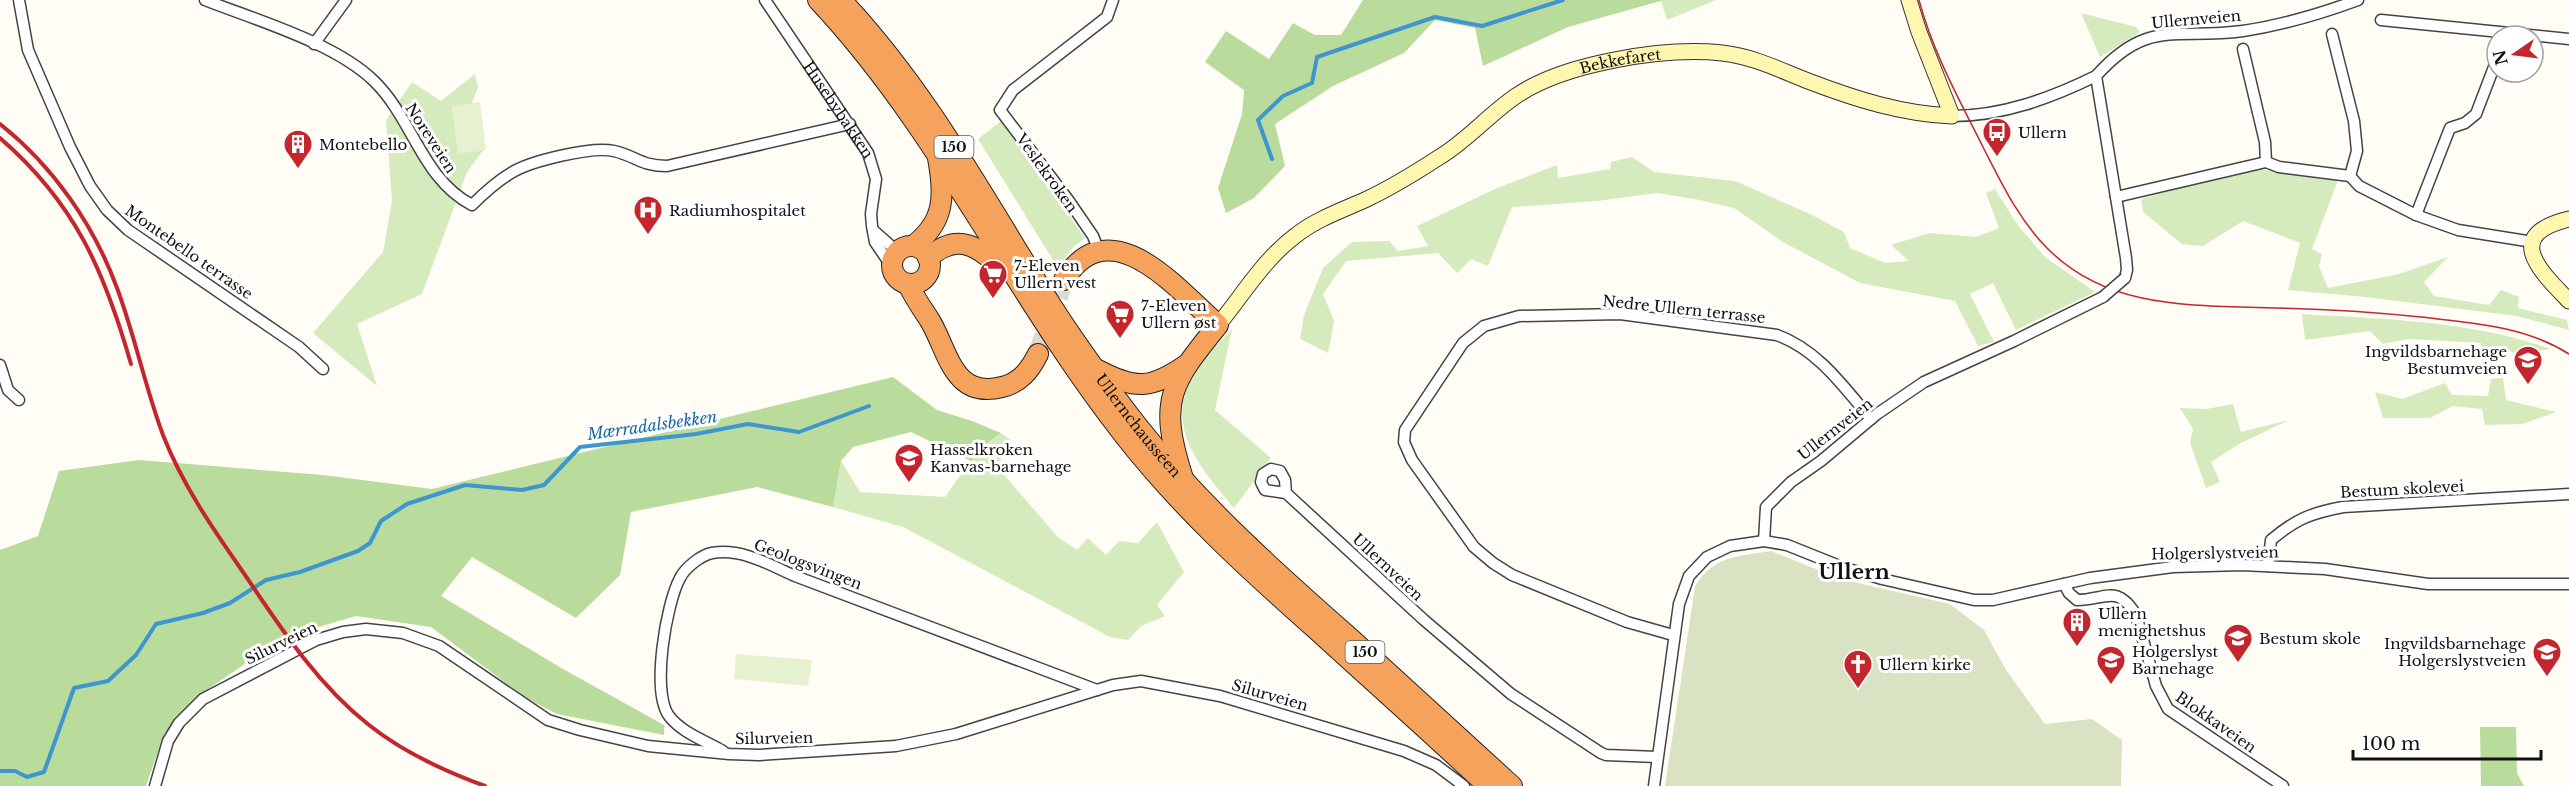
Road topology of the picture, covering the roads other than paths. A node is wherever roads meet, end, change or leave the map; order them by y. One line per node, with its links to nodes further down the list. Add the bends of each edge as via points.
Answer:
1 (19, 0): 39 (street, Montebello terrasse, via 28,50 38,78 80,168 107,210 128,230 299,346)
2 (205, 0): 15 (street, Noreveien)
3 (346, 0): 15 (street)
4 (765, 0): 20 (street, Husebybakken)
5 (818, 0): 21 (highway, Ullernchausséen / 150, via 872,63)
6 (841, 0): 38 (highway, Ullernchausséen / 150, via 913,86)
7 (1113, 0): 29 (street, Veslekroken, via 1107,17 1013,90 1000,110 1069,201)
8 (1909, 0): 19 (street)
9 (2358, 0): 17 (street, Ullernveien, via 2313,16 2241,31 2150,36 2129,45)
10 (2381, 20): 11 (street)
11 (2485, 32)
12 (2332, 34): 23 (street, via 2354,122 2357,151)
13 (2545, 37): 14 (street)
14 (2569, 39)
15 (314, 44): 20 (street, Noreveien, via 351,63 375,82 439,180 472,206 491,186 514,171 583,151 615,151 641,163 667,166)
16 (2243, 49): 22 (street, via 2265,141)
17 (2096, 76): 19 (street, Bekkefaret, via 2038,102); 24 (street, Ullernveien)
18 (2487, 84): 25 (street, via 2476,114 2450,128)
19 (1952, 116): 34 (street, Bekkefaret, via 1890,108 1722,53 1688,52 1622,59 1557,76 1517,95 1441,157 1294,237)
20 (850, 124): 27 (street, Husebybakken, via 875,171)
21 (937, 153): 30 (highway, 150, via 941,183 939,214); 32 (highway, Ullernchausséen / 150)
22 (2266, 162): 23 (street); 24 (street)
23 (2350, 176): 25 (street, via 2359,186)
24 (2116, 197): 41 (street, Ullernveien, bridge, via 2126,258 2125,278 2103,297 1924,382)
25 (2416, 215): 28 (street, via 2458,230)
26 (2569, 219): 28 (street, via 2541,230)
27 (873, 230): 30 (street); 30 (street, Husebybakken, via 875,242)
28 (2533, 242): 33 (street, via 2538,269)
29 (1099, 251): 31 (highway, via 1080,260); 34 (highway, via 1122,251 1146,263)
30 (911, 264): 32 (highway, 150, via 944,246 967,244); 35 (highway, Husebybakken, via 929,320 951,367 963,381 976,387 999,388 1017,381)
31 (1064, 280)
32 (1017, 282): 55 (highway, Ullernchausséen / 150, via 1124,435 1194,515 1236,558)
33 (2569, 300)
34 (1218, 325): 37 (highway, 150)
35 (1038, 354)
36 (0, 365): 40 (street, via 8,390)
37 (1186, 365): 38 (highway, 150, via 1161,380 1142,385 1124,382); 42 (highway, 150, via 1168,414)
38 (1093, 367): 42 (highway, Ullernchausséen / 150)
39 (324, 369)
40 (19, 400)
41 (1871, 419): 45 (street, Ullernveien, via 1791,482 1766,507); 49 (street, Nedre Ullern terrasse, via 1826,366 1792,340 1777,335 1620,314 1540,315 1519,316 1484,326 1463,342 1413,415 1404,442 1412,460 1474,547 1512,575 1627,622)
42 (1184, 480): 56 (highway, Ullernchausséen / 150, via 1260,558)
43 (1286, 493): 52 (street, Ullernveien, via 1424,621 1511,694 1600,753)
44 (2569, 494): 46 (street, Bestum skolevei, via 2343,507 2311,513 2271,540)
45 (1764, 541): 47 (street, Holgerslystveien, via 1787,545 1882,579 1974,600 1993,600); 49 (street, via 1730,546 1707,557 1689,576)
46 (2268, 566): 47 (street, Holgerslystveien, via 2173,567); 48 (street, Holgerslystveien, via 2325,569 2428,584)
47 (2064, 584): 58 (street, Blokkaveien, via 2077,600 2110,594 2122,597 2136,615 2156,686 2168,709)
48 (2569, 584)
49 (1673, 635): 52 (street)
50 (1097, 690): 51 (street, Silurveien, via 956,735 896,746); 51 (street, Geologsvingen, via 748,555 710,553 680,576 673,594 659,685 670,717 688,732); 54 (street, Silurveien, via 1142,681 1220,696 1411,753 1436,765)
51 (729, 754): 53 (street, Silurveien, via 648,746 565,726 539,715 429,641 366,629 316,640 203,699 179,723 168,741)
52 (1658, 758): 57 (street)
53 (155, 786)
54 (1464, 786)
55 (1488, 786)
56 (1512, 786)
57 (1654, 786)
58 (2283, 786)

